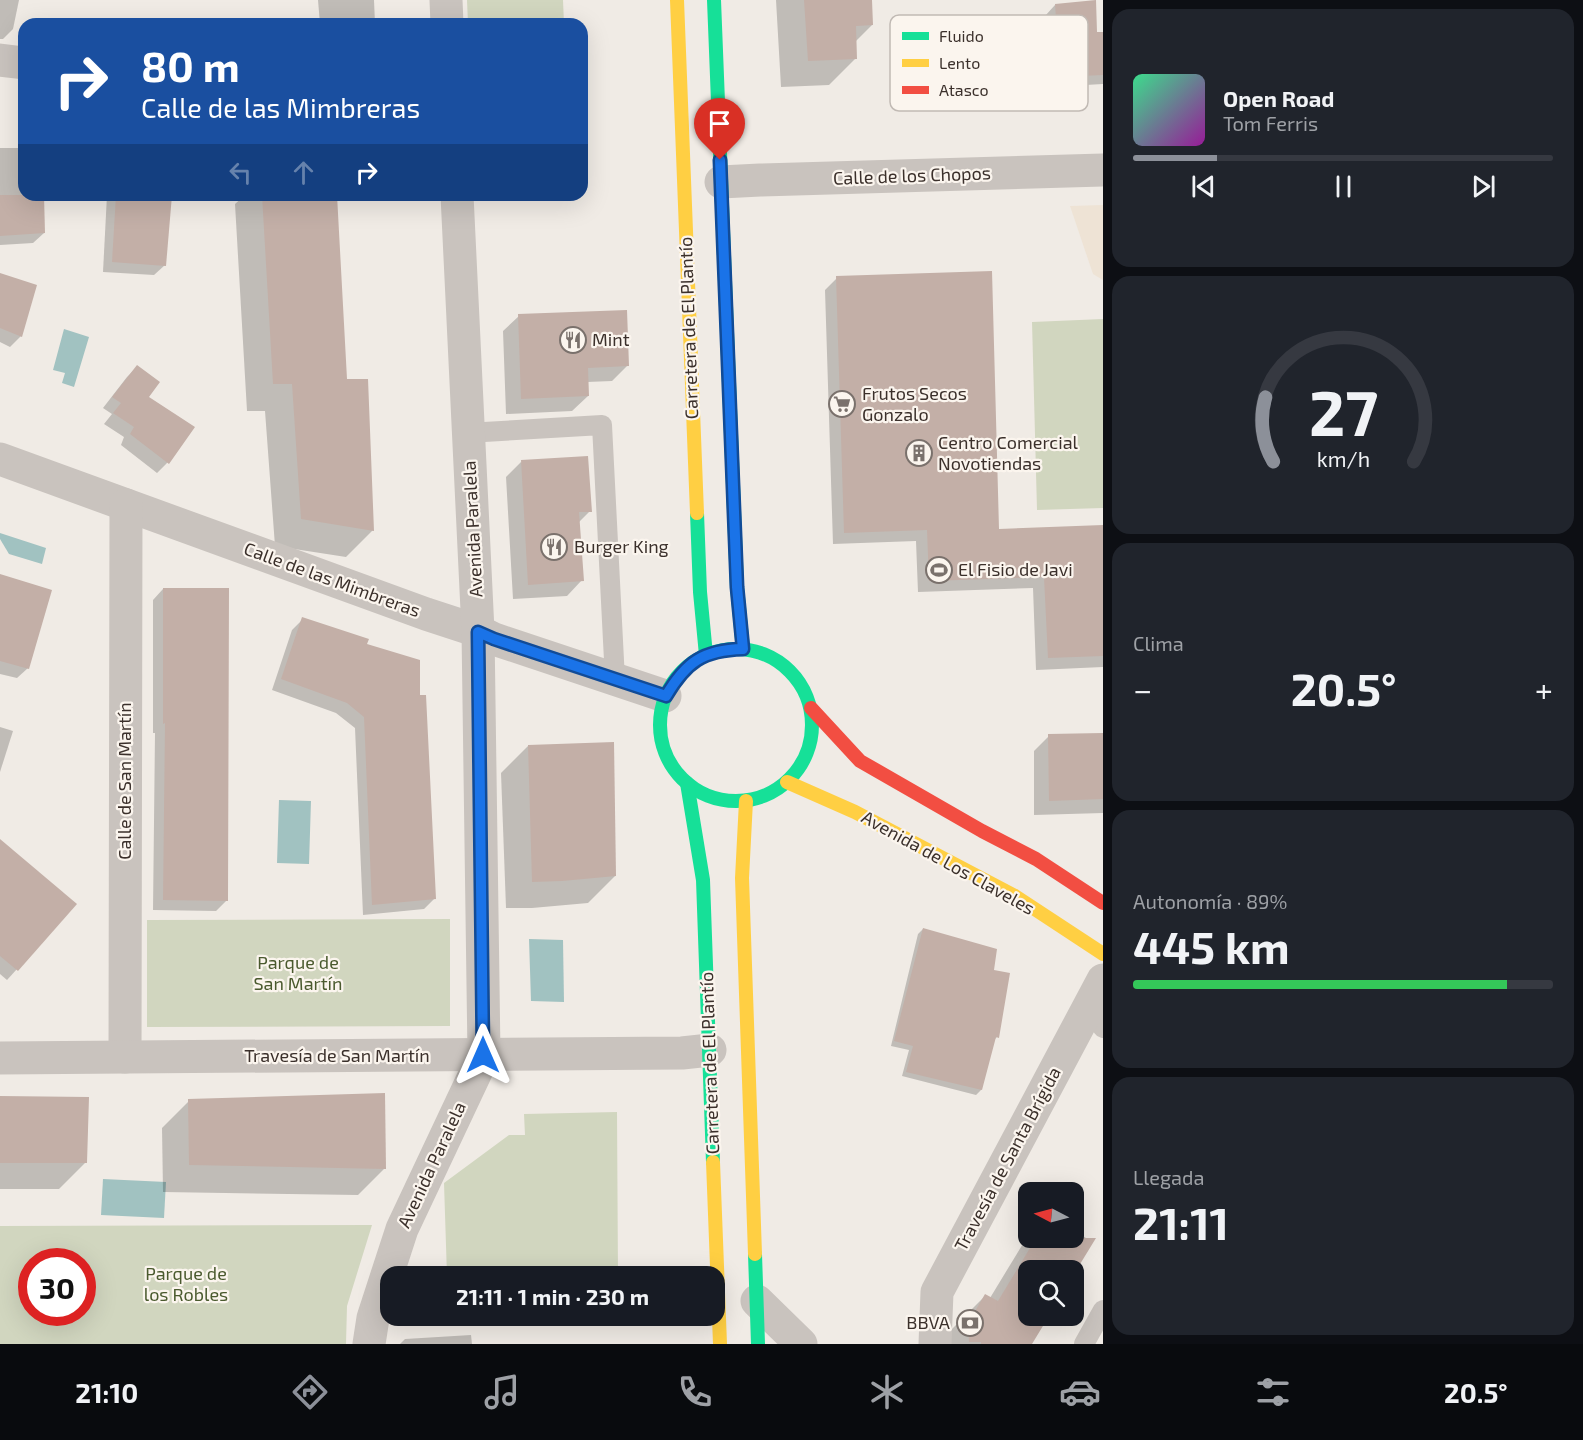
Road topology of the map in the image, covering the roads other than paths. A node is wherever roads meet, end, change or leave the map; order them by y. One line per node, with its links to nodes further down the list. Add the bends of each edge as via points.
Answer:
1 (446, 0): 4 (street)
2 (676, 0): 15 (street, Carretera de El Plantío, via 700,592)
3 (714, 0): 8 (street)
4 (447, 18)
5 (0, 60): 6 (street)
6 (18, 62)
7 (1103, 170): 8 (street, Calle de los Chopos)
8 (721, 182): 14 (street, via 737,587)
9 (457, 201): 13 (street, Avenida Paralela)
10 (484, 432): 16 (lane, via 602,425)
11 (0, 459): 12 (street, Calle de las Mimbreras)
12 (126, 506): 13 (street, Calle de las Mimbreras); 27 (street, Calle de San Martín)
13 (478, 632): 16 (street, Calle de las Mimbreras); 26 (street, Avenida Paralela)
14 (743, 649): 15 (street, via 724,649); 18 (street, via 767,655 787,667 802,686)
15 (706, 655): 17 (street, via 675,679)
16 (615, 680): 17 (street, Calle de las Mimbreras)
17 (666, 696): 20 (street, via 660,720 662,743 672,765)
18 (811, 708): 19 (street, via 809,748 801,767); 22 (street, via 860,761)
19 (787, 782): 21 (street, via 768,795); 23 (street, Avenida de Los Claveles, via 855,812 1015,896)
20 (687, 783): 21 (street, via 704,795); 25 (street, Carretera de El Plantío, via 704,880)
21 (746, 801): 29 (street, via 742,878)
22 (1101, 899)
23 (1103, 954)
24 (1098, 1005): 35 (street, Travesía de Santa Brígida, via 937,1292)
25 (710, 1050): 26 (street, Travesía de San Martín); 32 (street, Carretera de El Plantío)
26 (483, 1055): 27 (street, Travesía de San Martín); 31 (street, Avenida Paralela, via 402,1228 373,1318)
27 (125, 1057): 28 (street, Travesía de San Martín)
28 (0, 1058)
29 (757, 1301): 33 (street); 34 (street)
30 (1103, 1310): 36 (lane)
31 (369, 1344)
32 (720, 1344)
33 (758, 1344)
34 (801, 1344)
35 (935, 1344)
36 (1084, 1344)

